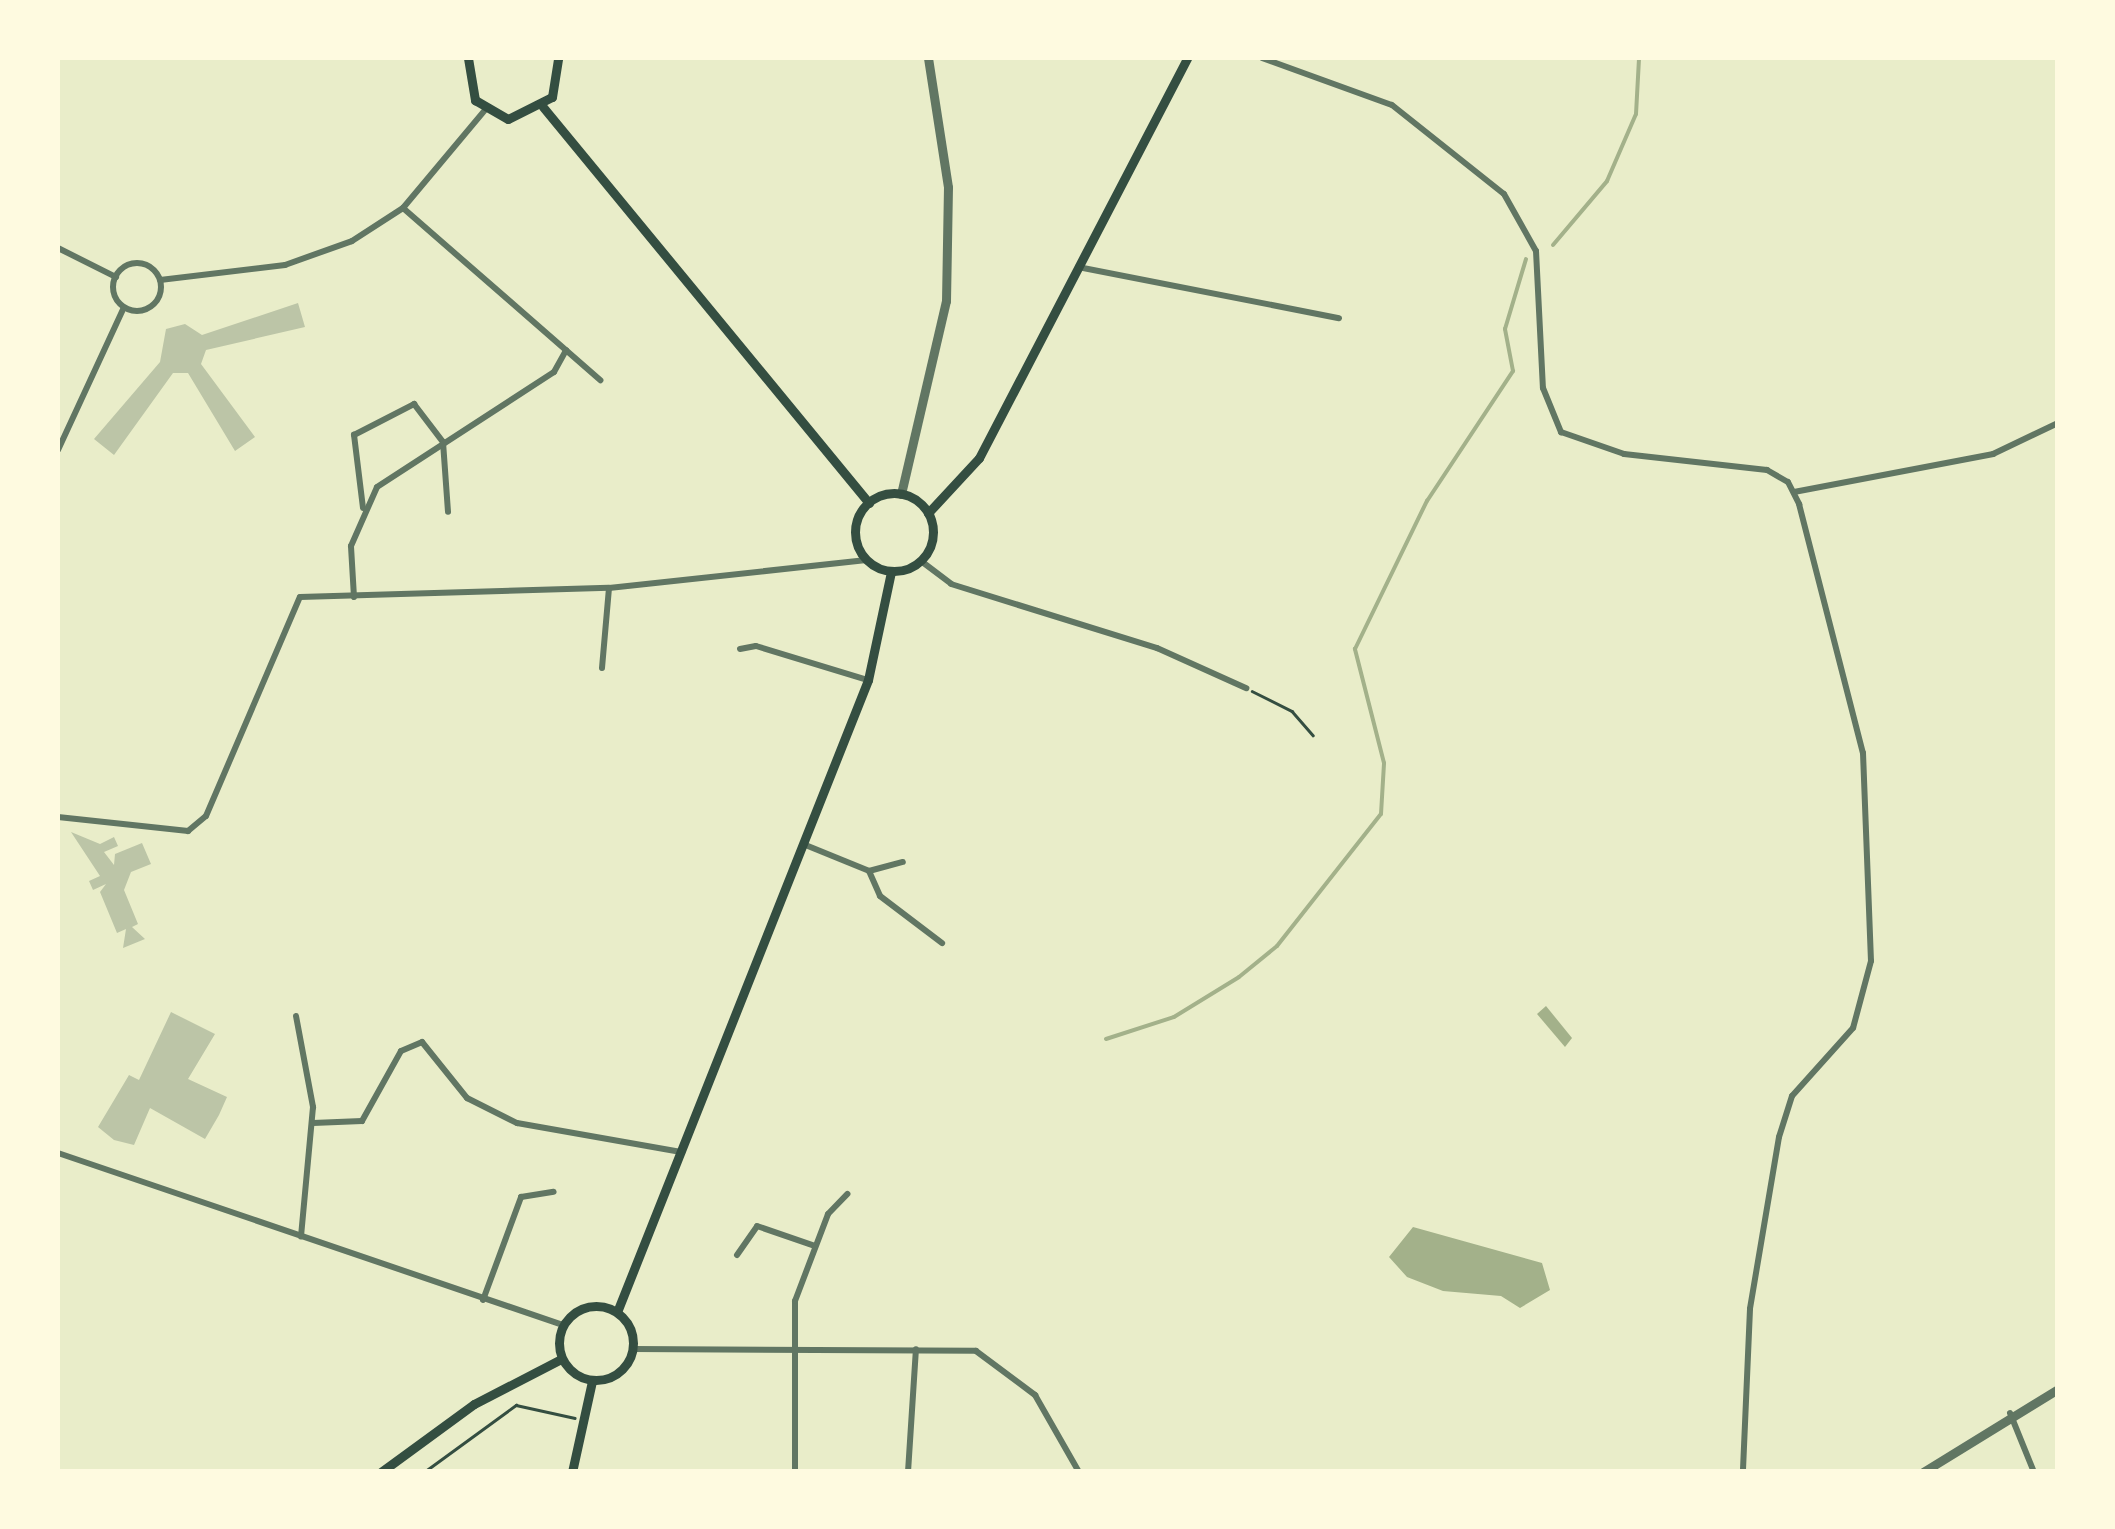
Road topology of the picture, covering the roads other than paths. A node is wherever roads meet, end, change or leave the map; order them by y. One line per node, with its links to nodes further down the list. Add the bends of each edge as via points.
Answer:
1 (468, 58): 7 (main road, via 468,88)
2 (558, 58): 6 (main road, via 558,85)
3 (928, 58): 21 (street, via 948,186 946,301)
4 (1186, 58): 10 (main road)
5 (1262, 58): 20 (street, via 1392,106 1504,194 1536,251 1543,388 1561,432 1624,454 1767,470)
6 (544, 107): 7 (main road, via 521,118); 22 (main road)
7 (485, 110): 8 (street)
8 (402, 208): 12 (street, via 299,260); 15 (street)
9 (58, 248): 11 (street)
10 (1076, 267): 14 (street); 25 (main road, via 979,458)
11 (116, 277): 12 (street, via 143,264); 13 (street)
12 (160, 280): 13 (street, via 148,308)
13 (124, 307): 19 (street)
14 (1340, 318)
15 (566, 350): 16 (street); 18 (street, via 554,372)
16 (600, 380)
17 (2058, 423): 20 (street, via 1993,454)
18 (443, 442): 23 (street, via 395,470); 23 (street, via 414,404 354,435); 24 (street)
19 (58, 450)
20 (1794, 492): 64 (street, via 1864,753 1870,961 1853,1028 1792,1096 1779,1137 1750,1308)
21 (901, 494): 22 (main road); 25 (main road)
22 (869, 503): 26 (main road, via 855,537)
23 (363, 508): 30 (street, via 351,546)
24 (448, 512)
25 (928, 513): 27 (main road, via 933,538)
26 (866, 560): 28 (main road); 29 (street)
27 (921, 561): 28 (main road); 34 (street, via 951,584 1157,648)
28 (891, 572): 33 (main road)
29 (610, 588): 30 (street); 32 (street)
30 (354, 596): 35 (street, via 300,597 206,816 188,831)
31 (740, 649): 33 (street, via 756,646)
32 (602, 668)
33 (868, 680): 36 (main road)
34 (1246, 688)
35 (58, 816)
36 (803, 844): 38 (street); 42 (main road)
37 (903, 862): 38 (street)
38 (869, 870): 39 (street, via 880,896)
39 (942, 944)
40 (296, 1016): 41 (street)
41 (313, 1123): 42 (street, via 362,1122 401,1051 422,1042 468,1098 517,1123); 46 (street)
42 (684, 1152): 50 (main road)
43 (58, 1153): 46 (street)
44 (554, 1192): 49 (street, via 520,1198)
45 (847, 1194): 47 (street)
46 (301, 1236): 49 (street)
47 (815, 1246): 48 (street, via 758,1226); 54 (street, via 795,1301)
48 (737, 1254)
49 (483, 1300): 51 (street)
50 (617, 1312): 51 (main road, via 581,1308); 52 (main road)
51 (563, 1325): 55 (main road)
52 (632, 1348): 54 (street); 56 (main road, via 623,1369)
53 (916, 1348): 54 (street); 62 (street); 63 (street, via 976,1351 1006,1367 1035,1395)
54 (795, 1351): 61 (street)
55 (561, 1358): 56 (main road); 59 (main road, via 474,1404)
56 (592, 1381): 60 (main road)
57 (2058, 1389): 58 (street)
58 (2010, 1412): 65 (street); 66 (street)
59 (382, 1472)
60 (572, 1472)
61 (795, 1472)
62 (908, 1472)
63 (1079, 1472)
64 (1743, 1472)
65 (1923, 1472)
66 (2034, 1472)

